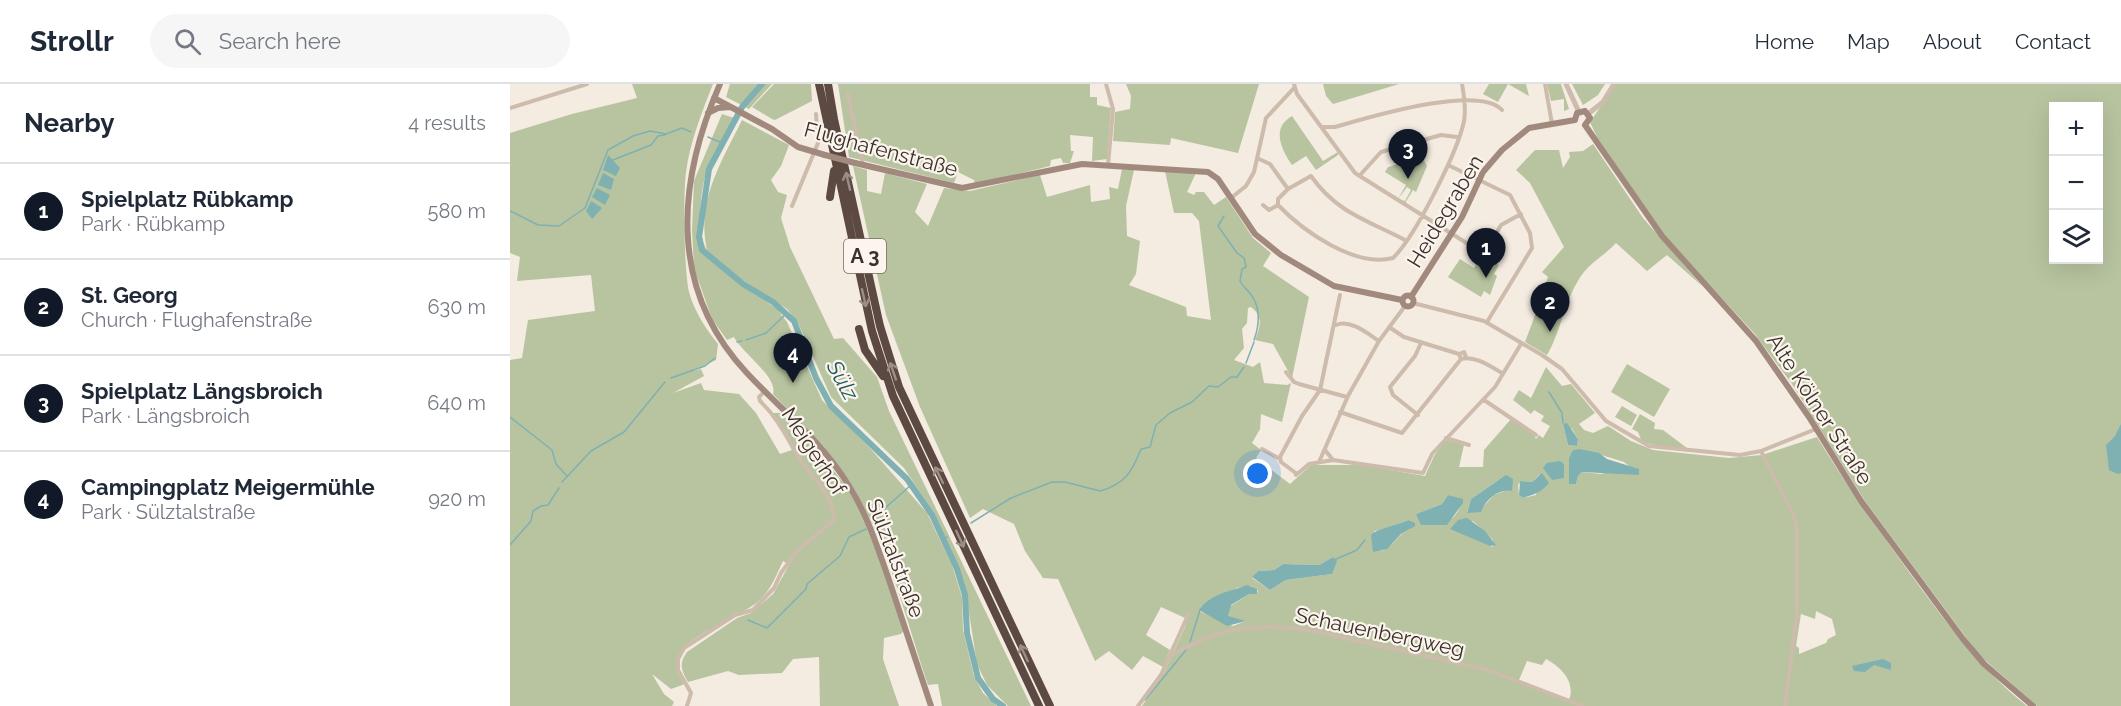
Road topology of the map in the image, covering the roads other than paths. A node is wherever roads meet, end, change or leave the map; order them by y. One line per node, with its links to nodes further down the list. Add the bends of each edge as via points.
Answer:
1 (587, 84): 16 (street)
2 (720, 84): 15 (main road, Sülztalstraße)
3 (819, 84): 32 (highway, A 3)
4 (828, 84): 83 (highway, A 3, one-way to 4, via 893,371)
5 (1106, 84): 34 (street, via 1113,109)
6 (1462, 84): 14 (street)
7 (1545, 84): 25 (street)
8 (1566, 84): 19 (street)
9 (1614, 84): 22 (street, via 1603,102)
10 (1294, 86): 12 (street); 13 (street)
11 (848, 94): 33 (street)
12 (1297, 94): 13 (street); 26 (street)
13 (1289, 95): 31 (street, via 1266,118)
14 (1463, 95): 18 (street, via 1485,96); 27 (street, via 1420,102); 28 (street, via 1465,117)
15 (714, 98): 17 (main road); 20 (main road, Sülztalstraße)
16 (510, 108)
17 (737, 110): 20 (main road, via 722,107); 30 (main road, Flughafenstraße)
18 (1502, 110)
19 (1579, 112): 22 (main road); 23 (main road)
20 (708, 113): 62 (main road, Sülztalstraße, via 694,155 690,185 688,231 694,276 717,334)
21 (816, 114): 30 (street, via 819,138)
22 (1588, 114): 24 (main road)
23 (1575, 120): 24 (main road); 25 (main road, Heidegraben)
24 (1586, 124): 68 (main road, Alte Kölner Straße, via 1662,236 1756,341)
25 (1552, 125): 37 (main road, Heidegraben, via 1529,128 1517,136)
26 (1322, 127): 27 (street); 29 (street)
27 (1335, 127): 29 (street)
28 (1457, 137): 35 (street); 36 (street, via 1438,135 1382,152)
29 (1331, 139): 36 (street, via 1351,168)
30 (815, 153): 33 (main road, Flughafenstraße, bridge); 43 (street)
31 (1259, 159): 38 (street, via 1272,166); 40 (street, via 1248,184)
32 (835, 164): 39 (highway); 63 (highway, A 3, one-way to 63, via 872,331)
33 (863, 165): 34 (main road, Flughafenstraße, via 967,188 1070,165)
34 (1108, 165): 40 (main road, Flughafenstraße, via 1208,172 1217,177)
35 (1448, 165): 37 (street); 45 (street)
36 (1361, 174): 45 (street, via 1364,180)
37 (1480, 179): 44 (street, via 1507,193); 46 (main road, Heidegraben)
38 (1288, 189): 42 (street, via 1278,199); 47 (street, via 1311,176 1347,213)
39 (830, 197)
40 (1230, 198): 50 (main road, Flughafenstraße, via 1261,241 1314,276 1334,286)
41 (1263, 205): 42 (street, via 1269,210)
42 (1278, 205): 47 (street, via 1317,238 1349,252 1392,258)
43 (792, 207)
44 (1521, 214): 46 (street, via 1501,225 1484,254); 51 (street, via 1532,247)
45 (1422, 216): 46 (street); 47 (street)
46 (1450, 234): 49 (main road, Heidegraben)
47 (1406, 240)
48 (1340, 295): 52 (street)
49 (1412, 300): 50 (main road, via 1405,297); 51 (street)
50 (1403, 303): 53 (street)
51 (1486, 322): 57 (street)
52 (1335, 325): 55 (street, via 1354,326); 61 (street)
53 (1389, 327): 55 (street); 56 (street, via 1404,338)
54 (859, 329): 63 (highway, via 865,350)
55 (1379, 341): 64 (street)
56 (1421, 343): 58 (street); 67 (street, via 1390,387 1393,395)
57 (1522, 343): 60 (street); 74 (street, via 1555,363 1606,421 1640,443 1728,456)
58 (1462, 357): 60 (street); 67 (street)
59 (1286, 372): 61 (street, via 1294,382)
60 (1502, 373): 65 (street)
61 (1320, 390): 64 (street); 75 (street)
62 (765, 391): 80 (street, Meigerhof, via 760,400 829,498 834,520 797,551 774,588 753,610 735,615 684,648 678,658 678,670 691,693); 81 (main road, Sülztalstraße, via 821,448 856,499 873,533)
63 (893, 396): 82 (highway, A 3, one-way to 82)
64 (1347, 397): 66 (street)
65 (1484, 400): 69 (street); 70 (street)
66 (1340, 412): 67 (street, via 1402,433); 73 (street)
67 (1418, 415)
68 (1816, 429): 74 (street); 87 (main road, Alte Kölner Straße, via 1861,501 1963,639 1984,664)
69 (1536, 435)
70 (1446, 438): 71 (street); 76 (street, via 1423,473)
71 (1469, 445)
72 (1262, 449): 75 (street)
73 (1325, 450): 76 (street); 77 (street)
74 (1761, 451): 86 (street, via 1794,516 1797,532 1797,614)
75 (1280, 459): 77 (street, via 1297,475 1305,466)
76 (1333, 460): 77 (street)
77 (1319, 462)
78 (1189, 613): 79 (street)
79 (1169, 657): 84 (street); 85 (street, Schauenbergweg, via 1226,629 1304,629 1488,670)
80 (687, 706)
81 (931, 706)
82 (1039, 706)
83 (1050, 706)
84 (1138, 706)
85 (1583, 706)
86 (1785, 706)
87 (2033, 706)

